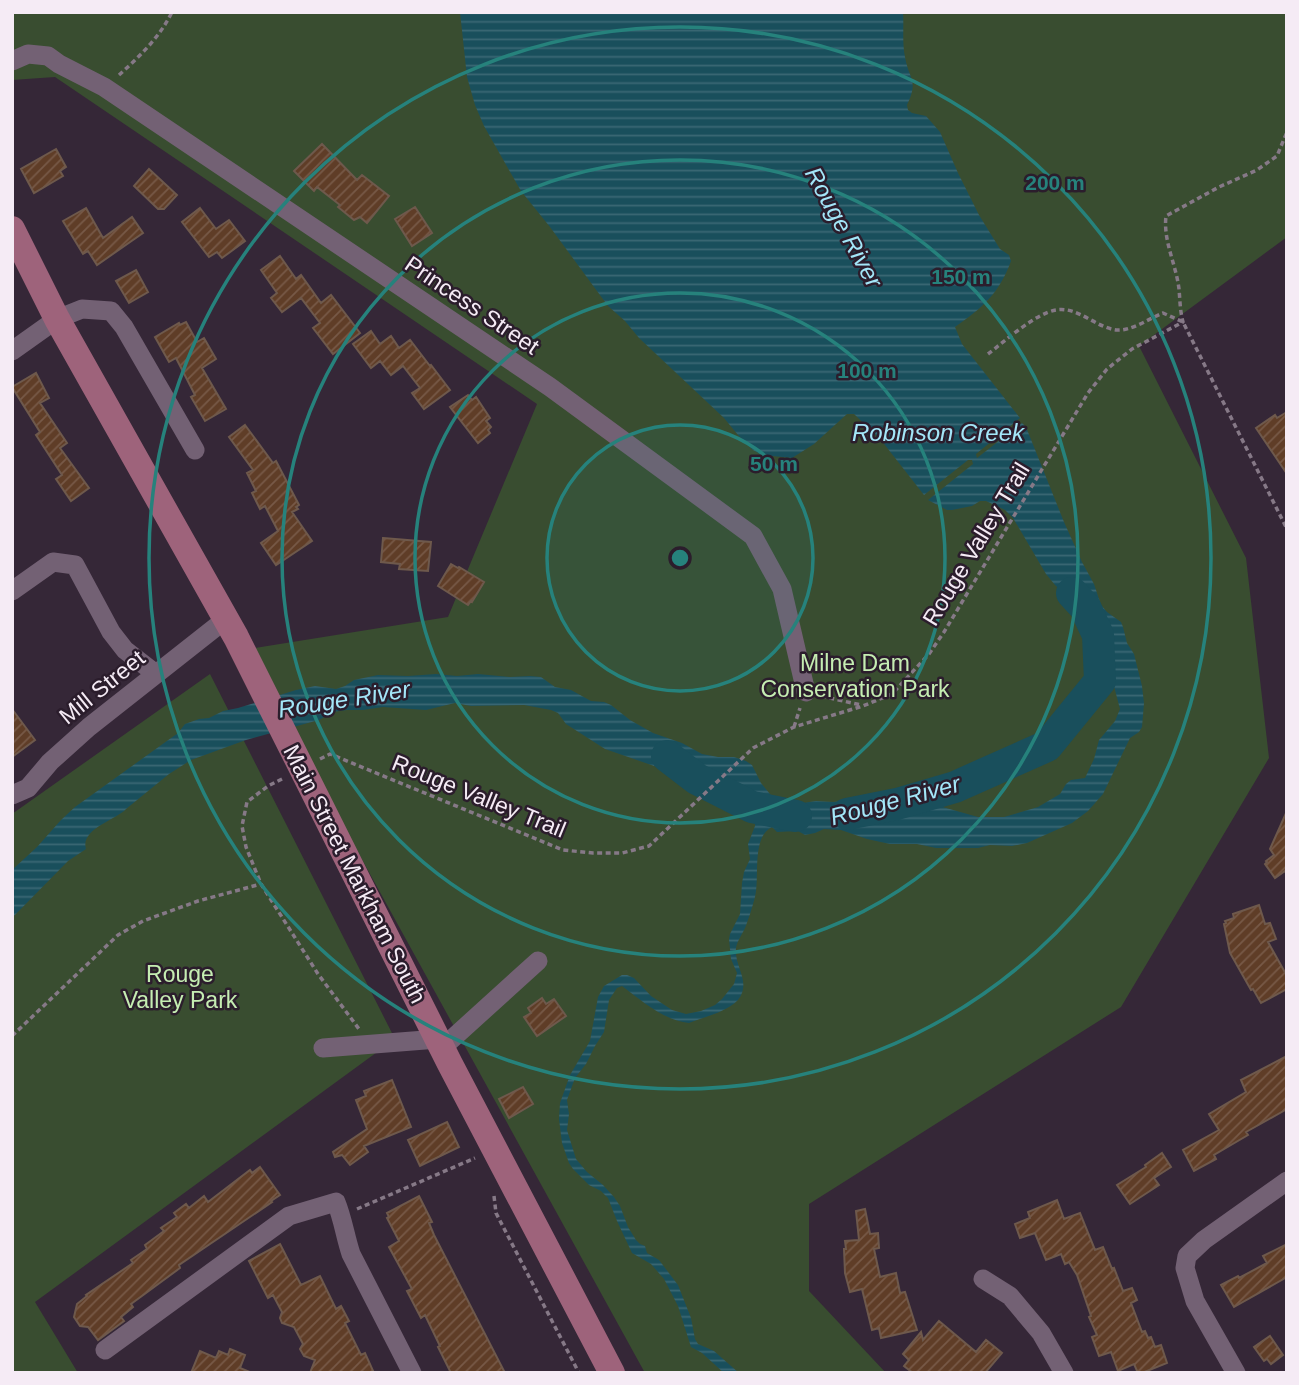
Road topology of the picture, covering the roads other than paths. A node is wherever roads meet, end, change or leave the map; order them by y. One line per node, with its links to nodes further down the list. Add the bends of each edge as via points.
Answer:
1 (12, 61): 9 (street, Princess Street, via 28,54 48,56 104,87 550,387 753,536 782,589)
2 (12, 229): 3 (main road, Main Street Markham South)
3 (57, 319): 4 (street); 5 (street, via 82,309 111,311); 7 (main road, Main Street Markham South)
4 (12, 351)
5 (195, 450)
6 (12, 591): 8 (street, via 53,562 75,565 111,632 125,650)
7 (231, 628): 8 (street, Mill Street); 12 (main road, Main Street Markham South)
8 (156, 674): 10 (street, Mill Street, via 89,727 28,788)
9 (806, 692)
10 (12, 795)
11 (538, 961): 12 (street)
12 (440, 1043): 13 (street); 18 (main road, Main Street Markham South)
13 (323, 1048)
14 (1287, 1181): 20 (street, via 1187,1256 1185,1268 1195,1301)
15 (983, 1279): 19 (street, via 1010,1296 1041,1333)
16 (105, 1349): 17 (street, via 289,1216 339,1209 351,1254)
17 (412, 1373)
18 (612, 1373)
19 (1064, 1373)
20 (1236, 1373)

